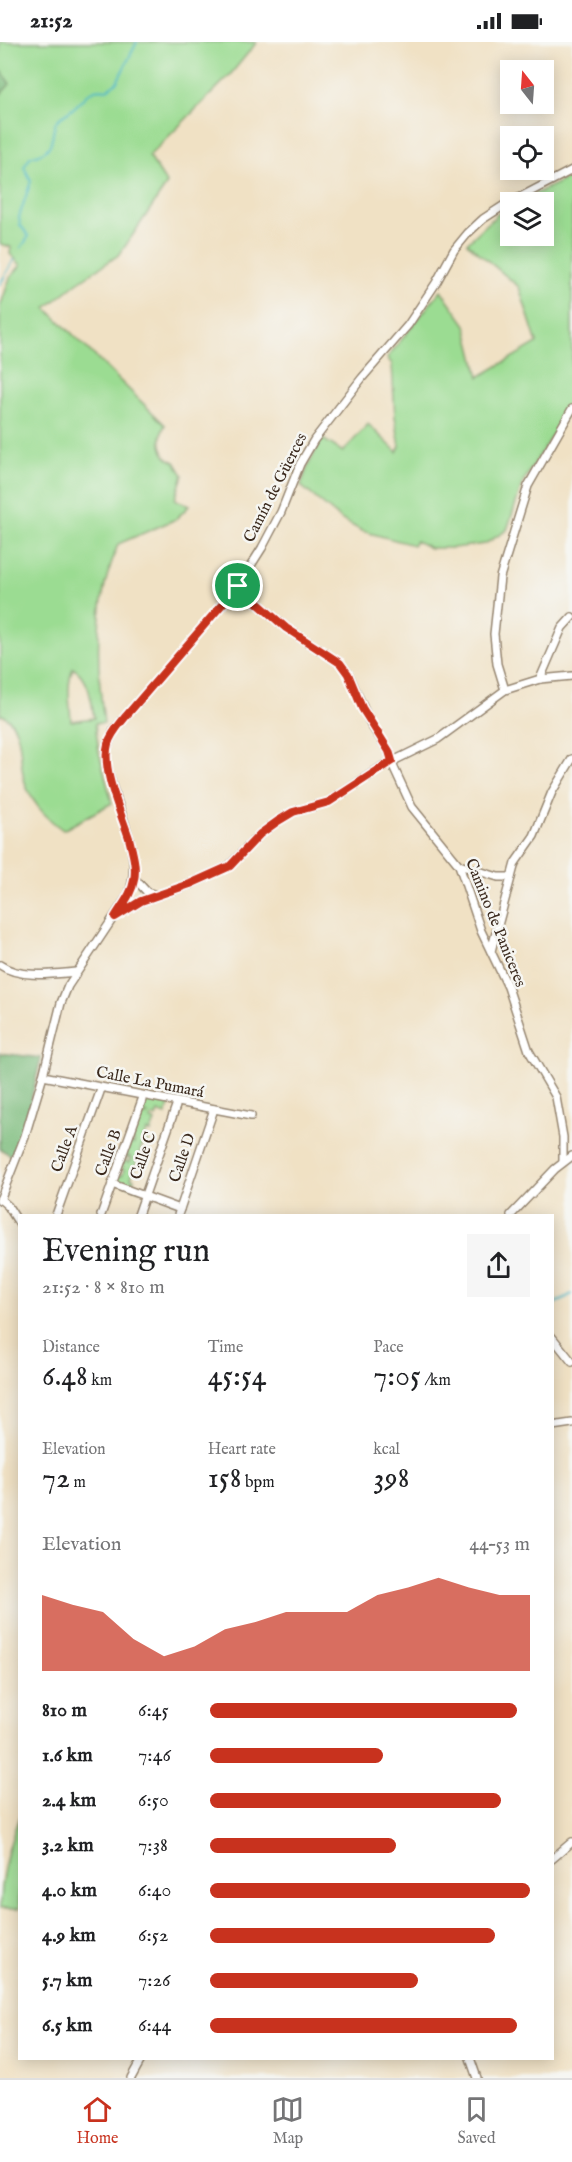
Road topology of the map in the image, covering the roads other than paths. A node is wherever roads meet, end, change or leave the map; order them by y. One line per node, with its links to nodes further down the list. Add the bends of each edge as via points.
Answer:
1 (572, 170): 3 (street, Camín de Güerces, via 503,206 468,232 408,325 314,440 270,532)
2 (572, 409): 7 (street, via 528,486 500,577 494,634)
3 (238, 586): 9 (street, Camino de Paniceres, via 286,628 340,663); 12 (street, Camín de Güerces, via 114,730 108,742 108,770 133,854)
4 (572, 617): 6 (street, via 562,628)
5 (572, 676): 6 (street)
6 (540, 680): 7 (street)
7 (505, 690): 9 (street, via 438,739)
8 (572, 759): 11 (street)
9 (392, 761): 10 (street, Camino de Paniceres, via 412,807); 13 (street, via 329,802 293,812 278,821 230,866)
10 (459, 865): 11 (street, via 498,878); 15 (street, Camino de Paniceres)
11 (511, 877): 15 (street)
12 (135, 879): 13 (street); 14 (street)
13 (156, 896): 14 (street)
14 (115, 917): 17 (street)
15 (491, 951): 25 (street, Camino de Paniceres, via 508,987 529,1051 556,1097)
16 (0, 965): 17 (street, via 21,973)
17 (76, 972): 18 (street, via 61,1003)
18 (43, 1076): 22 (street, Calle La Pumará); 28 (street)
19 (100, 1092): 30 (street, Calle A)
20 (142, 1100): 26 (street, Calle B)
21 (176, 1106): 27 (street, Calle C)
22 (214, 1109): 23 (street, Calle La Pumará); 29 (street, Calle D)
23 (251, 1116)
24 (572, 1156): 25 (street)
25 (563, 1162): 33 (street)
26 (112, 1184): 27 (street); 31 (street, Calle B)
27 (145, 1196): 29 (street); 32 (street, Calle C)
28 (0, 1200): 34 (street)
29 (179, 1212)
30 (56, 1214)
31 (101, 1214)
32 (138, 1214)
33 (513, 1214)
34 (18, 1222)
35 (554, 1340): 36 (street)
36 (572, 1362)
37 (572, 1423): 38 (street)
38 (554, 1425)
39 (572, 1842): 40 (street)
40 (554, 1857)
41 (141, 2060): 43 (street)
42 (471, 2060): 44 (street)
43 (131, 2078)
44 (477, 2078)

